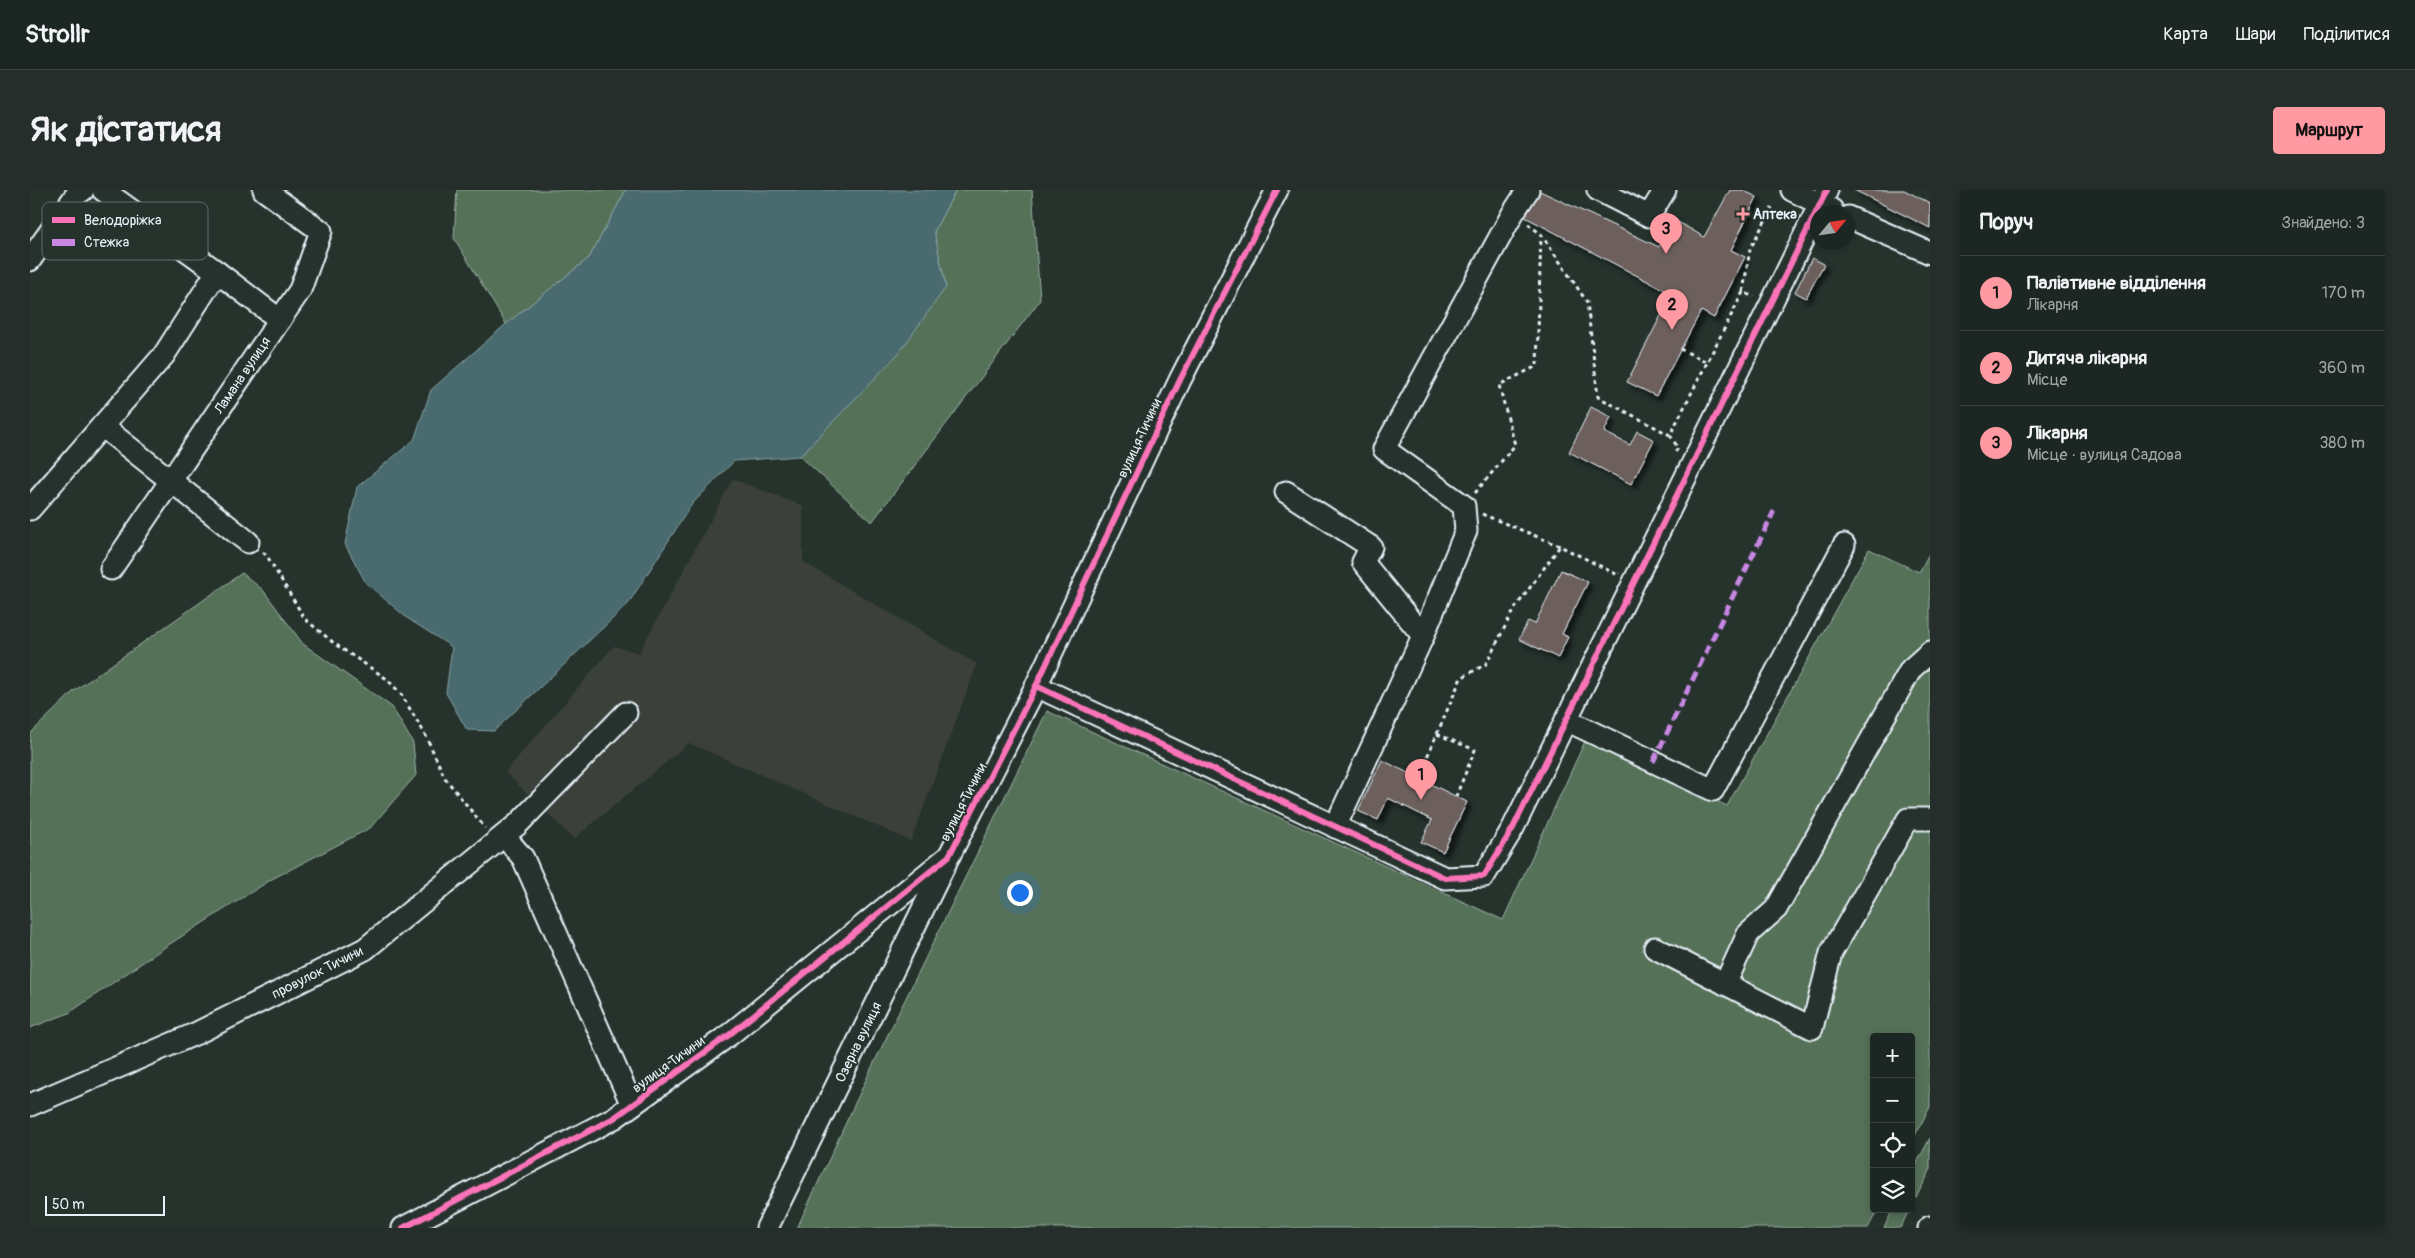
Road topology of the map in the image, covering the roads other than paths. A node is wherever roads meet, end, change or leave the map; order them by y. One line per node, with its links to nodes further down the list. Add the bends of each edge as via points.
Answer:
1 (83, 190): 9 (street)
2 (103, 190): 10 (street)
3 (264, 190): 18 (street, Ламана вулиця, via 320,231 300,290)
4 (1277, 190): 28 (street, вулиця Тичини, via 1180,380)
5 (1528, 190): 26 (street, via 1384,449 1464,506 1466,531)
6 (1598, 190): 7 (street, via 1649,216)
7 (1665, 190)
8 (1792, 190): 11 (street)
9 (71, 202)
10 (120, 202)
11 (1828, 202): 30 (street, via 1771,304)
12 (1855, 220): 14 (street)
13 (42, 243): 15 (street)
14 (1930, 253)
15 (30, 260)
16 (200, 260): 17 (street)
17 (217, 272): 18 (street); 19 (street, via 164,355)
18 (280, 320): 20 (street, Ламана вулиця)
19 (102, 426): 20 (street); 22 (street)
20 (170, 481): 23 (street); 25 (street, Ламана вулиця)
21 (1286, 492): 26 (street, via 1371,547 1363,562)
22 (30, 509)
23 (248, 542)
24 (1844, 546): 30 (street, via 1713,790)
25 (111, 569)
26 (1423, 636): 32 (street)
27 (1930, 652): 36 (street, via 1911,669 1776,909 1748,934)
28 (1036, 686): 32 (street); 34 (street, вулиця Тичини)
29 (626, 713): 33 (street, провулок Тичини)
30 (1566, 720): 32 (street, via 1513,828 1484,876 1445,878)
31 (1930, 820): 36 (street, via 1908,819 1831,953 1812,1028)
32 (1335, 827)
33 (504, 836): 37 (street, провулок Тичини, via 365,948 197,1033); 38 (street, via 523,858)
34 (949, 856): 38 (street, вулиця Тичини, via 729,1035); 40 (street, Озерна вулиця)
35 (1655, 948): 36 (street)
36 (1725, 984)
37 (30, 1105)
38 (632, 1105): 39 (street, вулиця Тичини, via 614,1118)
39 (403, 1228)
40 (767, 1228)

